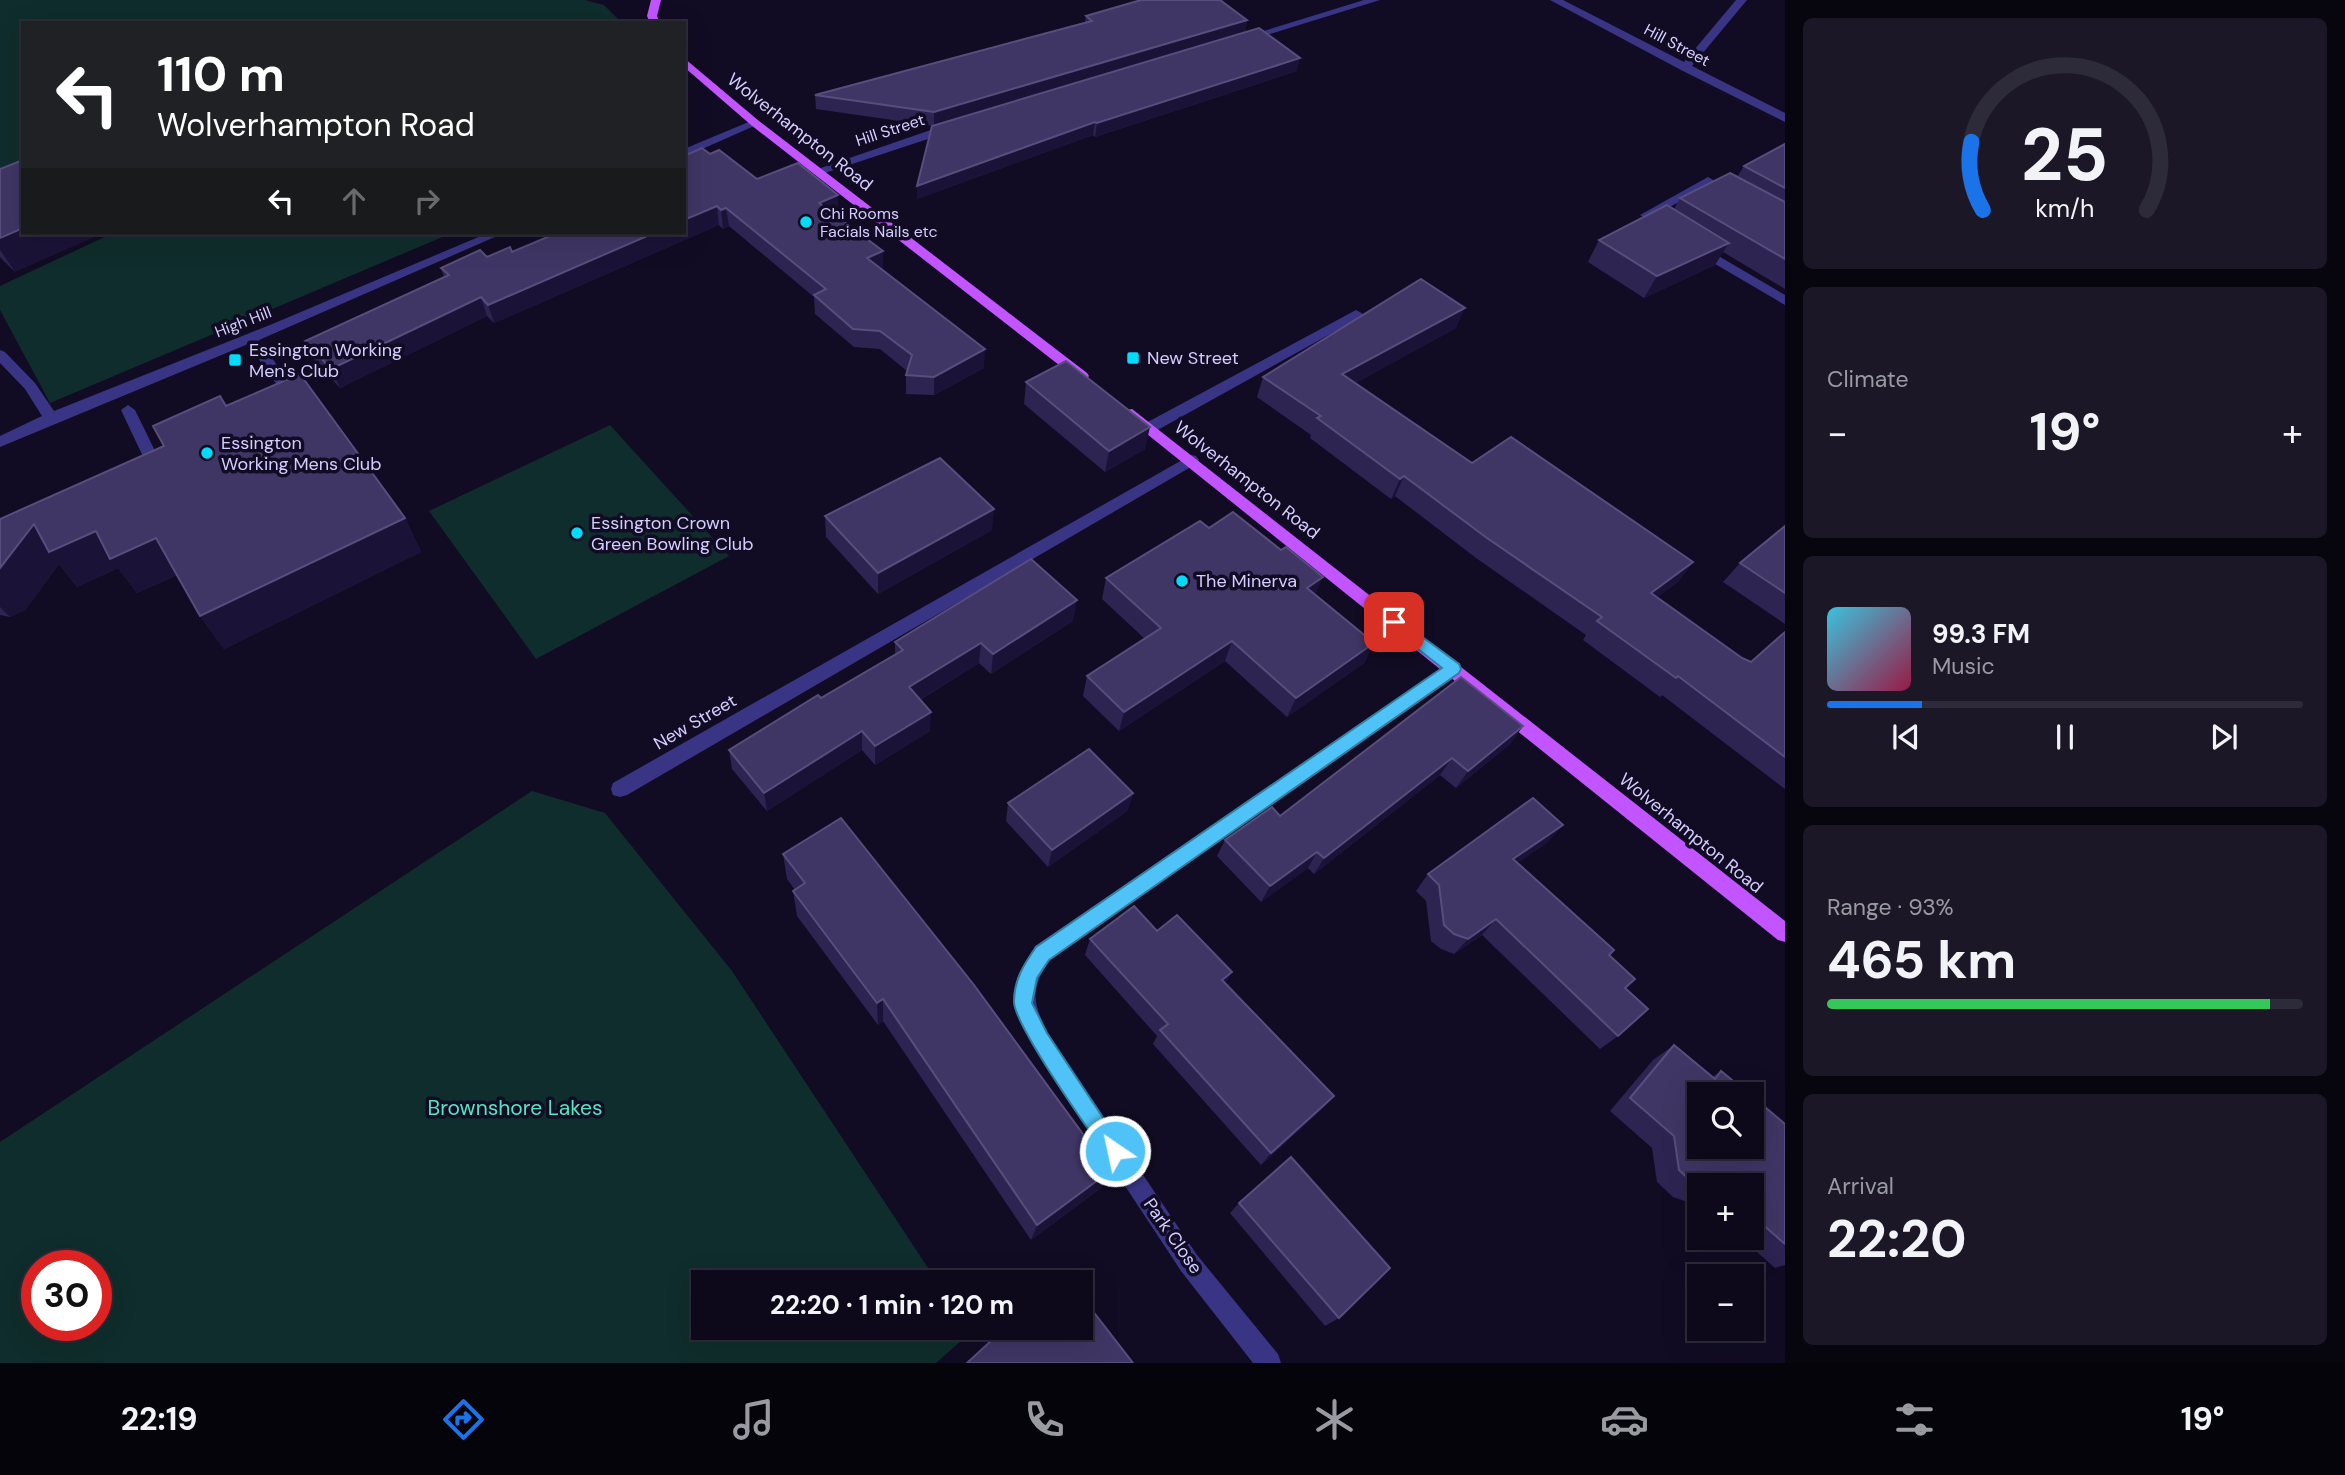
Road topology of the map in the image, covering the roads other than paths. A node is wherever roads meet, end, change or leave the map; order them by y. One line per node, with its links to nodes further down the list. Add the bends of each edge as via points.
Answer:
1 (656, 0): 5 (main road)
2 (1374, 0): 6 (street)
3 (1741, 0): 8 (street)
4 (1560, 1): 8 (street, Hill Street)
5 (654, 21)
6 (1230, 43)
7 (686, 63): 11 (main road, Wolverhampton Road)
8 (1685, 68): 9 (street, Hill Street)
9 (1785, 118)
10 (967, 122): 13 (street, Hill Street)
11 (755, 123): 12 (street); 13 (main road, Wolverhampton Road)
12 (686, 152)
13 (818, 171): 20 (main road, Wolverhampton Road)
14 (1741, 200): 16 (street, via 1708,181 1646,215)
15 (493, 235): 18 (street, High Hill)
16 (1785, 301)
17 (1356, 314): 25 (street)
18 (250, 337): 22 (street, via 295,399); 24 (street, High Hill)
19 (0, 355): 24 (street, via 30,386)
20 (1094, 385)
21 (1116, 402): 25 (main road, Wolverhampton Road)
22 (284, 405)
23 (128, 410): 27 (street, via 153,463)
24 (51, 418): 26 (street, High Hill)
25 (1149, 428): 28 (main road, Wolverhampton Road)
26 (0, 442)
27 (177, 452)
28 (1191, 460): 29 (main road, Wolverhampton Road); 30 (street, New Street)
29 (1453, 669): 31 (main road, Wolverhampton Road); 32 (street, Park Close, via 1042,953 1028,975 1023,1004 1040,1040 1189,1263)
30 (620, 789)
31 (1785, 933)
32 (1269, 1363)

